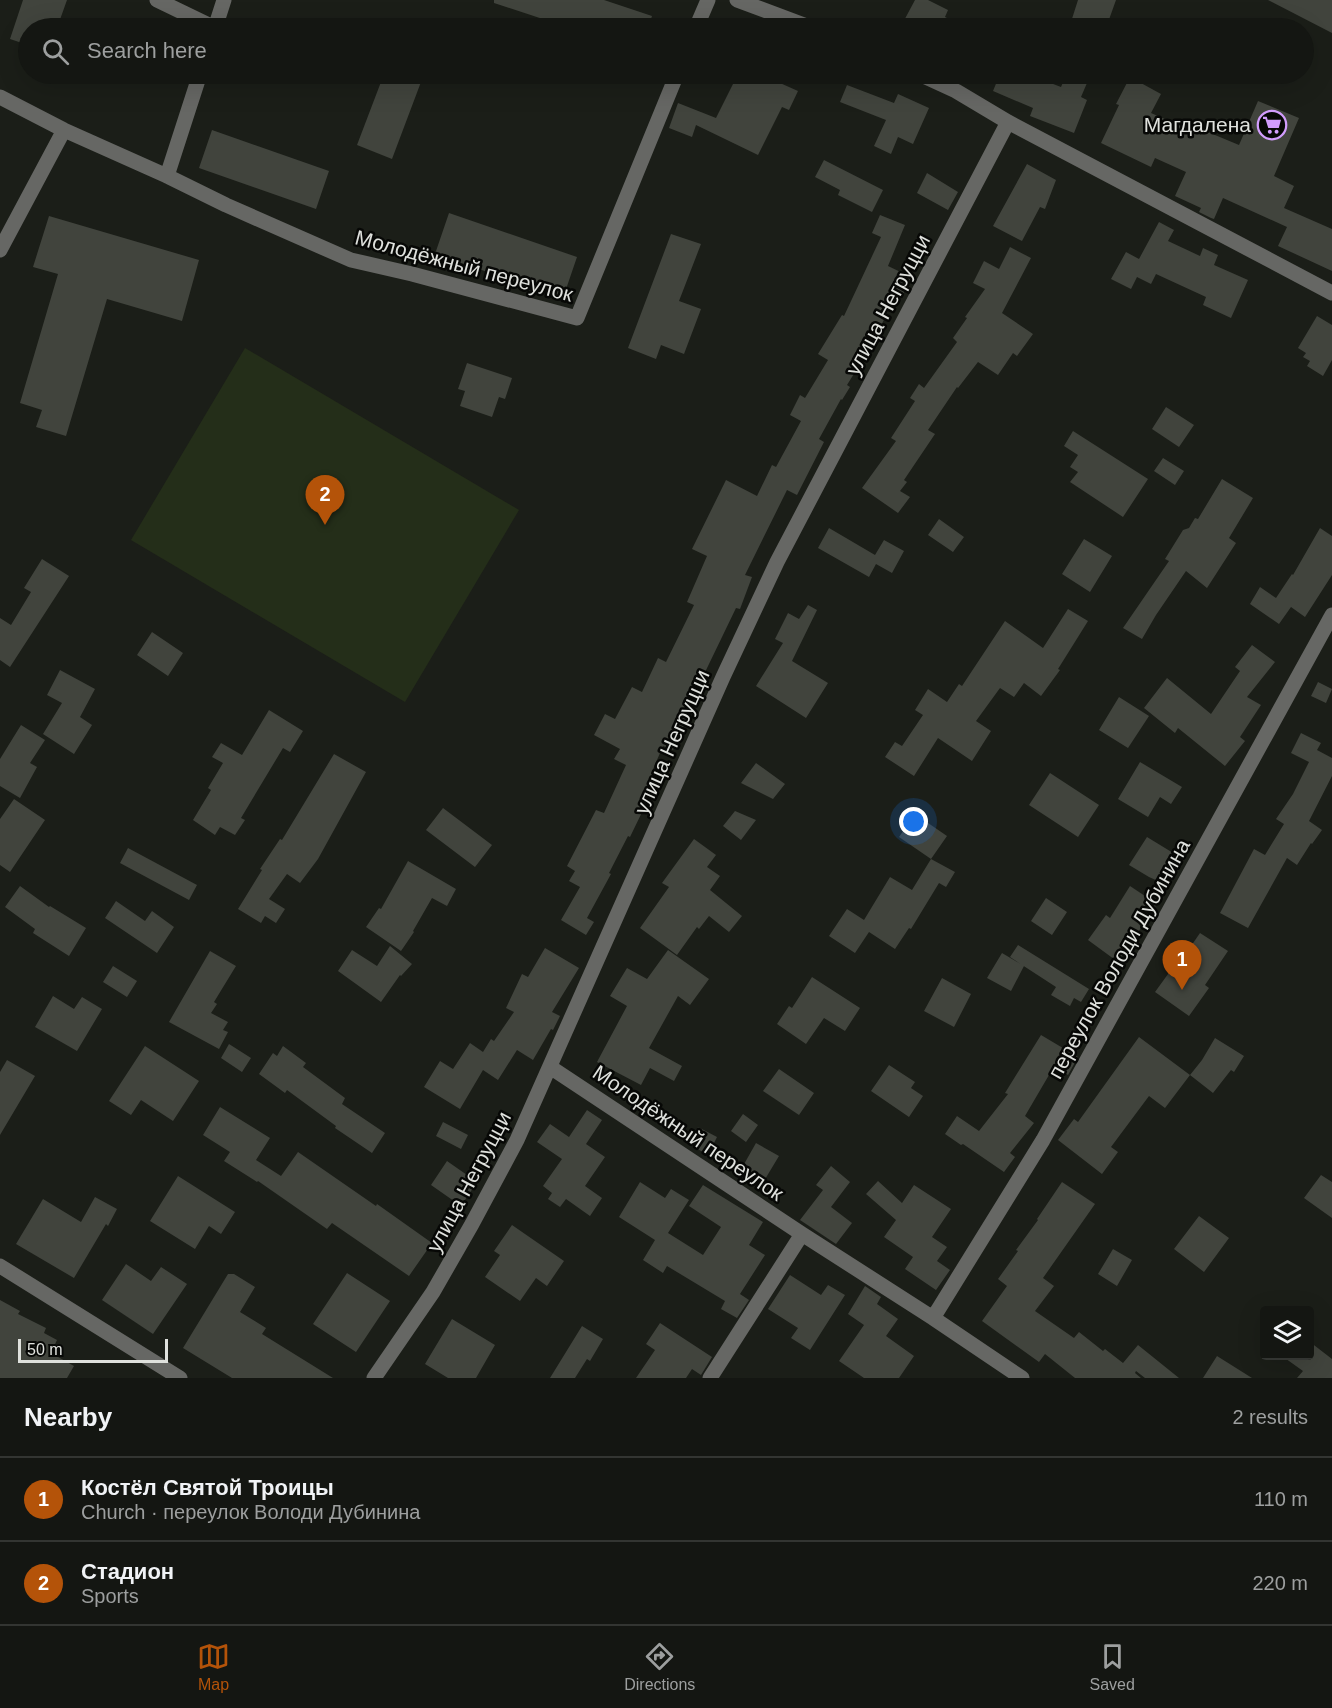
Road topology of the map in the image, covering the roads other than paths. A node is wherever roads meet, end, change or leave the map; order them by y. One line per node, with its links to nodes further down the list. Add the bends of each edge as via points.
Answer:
1 (157, 0): 5 (street)
2 (224, 0): 6 (street)
3 (708, 0): 7 (street)
4 (737, 0): 8 (street)
5 (194, 18)
6 (218, 18)
7 (700, 18)
8 (785, 18)
9 (197, 84): 15 (street)
10 (674, 84): 15 (street, Молодёжный переулок, via 577,318 351,260)
11 (941, 84): 13 (street)
12 (0, 97): 14 (street)
13 (1008, 122): 17 (street); 19 (street, улица Негруцци, via 777,561)
14 (64, 130): 15 (street); 16 (street)
15 (167, 176)
16 (0, 250)
17 (1332, 293)
18 (1332, 615): 22 (street, переулок Володи Дубинина, via 1043,1140)
19 (550, 1067): 20 (street, Молодёжный переулок); 24 (street, улица Негруцци, via 472,1224 433,1292)
20 (802, 1234): 22 (street, Молодёжный переулок); 25 (street)
21 (0, 1266): 23 (street)
22 (933, 1318): 26 (street, Молодёжный переулок)
23 (180, 1378)
24 (374, 1378)
25 (710, 1378)
26 (1022, 1378)

